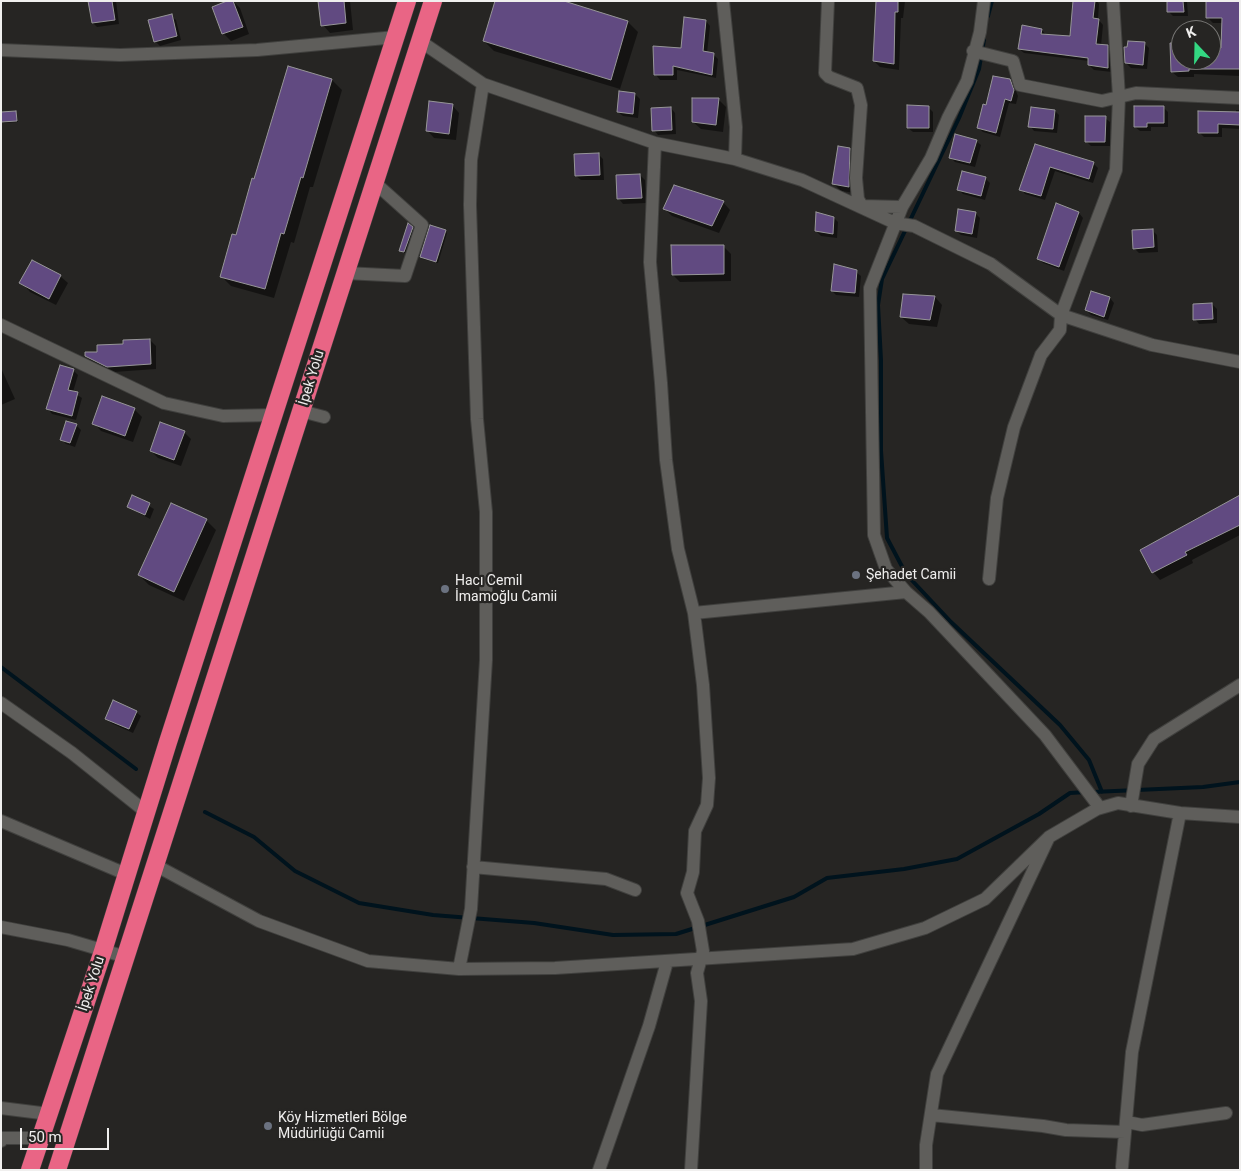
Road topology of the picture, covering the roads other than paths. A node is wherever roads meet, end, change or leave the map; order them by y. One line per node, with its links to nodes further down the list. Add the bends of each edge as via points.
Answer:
1 (407, 1): 7 (highway, İpek Yolu)
2 (433, 1): 8 (highway, İpek Yolu)
3 (723, 1): 15 (street, via 736,127)
4 (828, 1): 17 (street, via 825,73 857,88 861,105 856,178 858,199 862,206)
5 (984, 1): 10 (street)
6 (1113, 1): 12 (street)
7 (396, 36): 9 (street, via 257,50 120,55); 24 (highway, İpek Yolu)
8 (420, 40): 11 (street); 16 (highway, İpek Yolu)
9 (1, 50)
10 (979, 53): 12 (street, via 1013,61 1020,85 1102,102); 17 (street, via 931,158)
11 (483, 84): 14 (street); 39 (street, via 471,160 470,205 477,419 486,512 486,660)
12 (1119, 97): 13 (street, via 1136,93); 20 (street, via 1116,170)
13 (1240, 98)
14 (656, 142): 15 (street); 28 (street, via 650,262 666,460 678,549)
15 (735, 159): 18 (street, via 802,180)
16 (374, 182): 19 (highway, İpek Yolu); 19 (street, via 422,225 405,276)
17 (902, 207): 18 (street)
18 (895, 223): 20 (street, via 914,226 991,264); 27 (street, via 870,288 872,493 874,534 886,569)
19 (345, 273): 23 (highway, İpek Yolu)
20 (1061, 315): 22 (street, via 1152,345); 26 (street, via 1060,330 1041,355 1014,427 997,498)
21 (1, 325): 24 (street, via 164,403 223,416)
22 (1240, 362)
23 (302, 411): 25 (street); 38 (highway, İpek Yolu)
24 (275, 415): 32 (highway, İpek Yolu)
25 (324, 417)
26 (989, 579)
27 (906, 592): 28 (street); 33 (street, via 936,619 1046,735)
28 (694, 613): 45 (street, via 704,685 709,778 706,805 695,831 687,892 698,921 703,952)
29 (1240, 685): 31 (street, via 1154,739 1138,764)
30 (1, 703): 32 (street)
31 (1127, 802): 33 (street); 34 (street)
32 (148, 805): 40 (highway, İpek Yolu)
33 (1097, 806): 37 (street)
34 (1180, 813): 35 (street); 52 (street, via 1132,1052)
35 (1240, 817)
36 (1, 821): 40 (street)
37 (1049, 838): 45 (street, via 985,899 925,928 853,949); 51 (street, via 937,1074)
38 (155, 865): 44 (highway, İpek Yolu); 47 (street, via 260,921 368,961)
39 (473, 867): 41 (street, via 606,879); 47 (street, via 471,909)
40 (126, 874): 43 (highway, İpek Yolu)
41 (635, 890)
42 (1, 927): 43 (street, via 68,940)
43 (103, 951): 44 (street); 50 (highway, İpek Yolu)
44 (126, 957): 57 (highway, İpek Yolu)
45 (700, 960): 46 (street); 59 (street)
46 (667, 962): 47 (street); 58 (street, via 649,1026)
47 (459, 969)
48 (1, 1108): 50 (street)
49 (1226, 1113): 52 (street)
50 (49, 1114): 53 (highway, İpek Yolu)
51 (931, 1114): 52 (street, via 1066,1130); 60 (street)
52 (1126, 1127): 55 (street)
53 (40, 1138): 54 (street); 56 (highway, İpek Yolu)
54 (2, 1139)
55 (1122, 1167)
56 (30, 1170)
57 (57, 1170)
58 (599, 1170)
59 (691, 1170)
60 (926, 1170)

